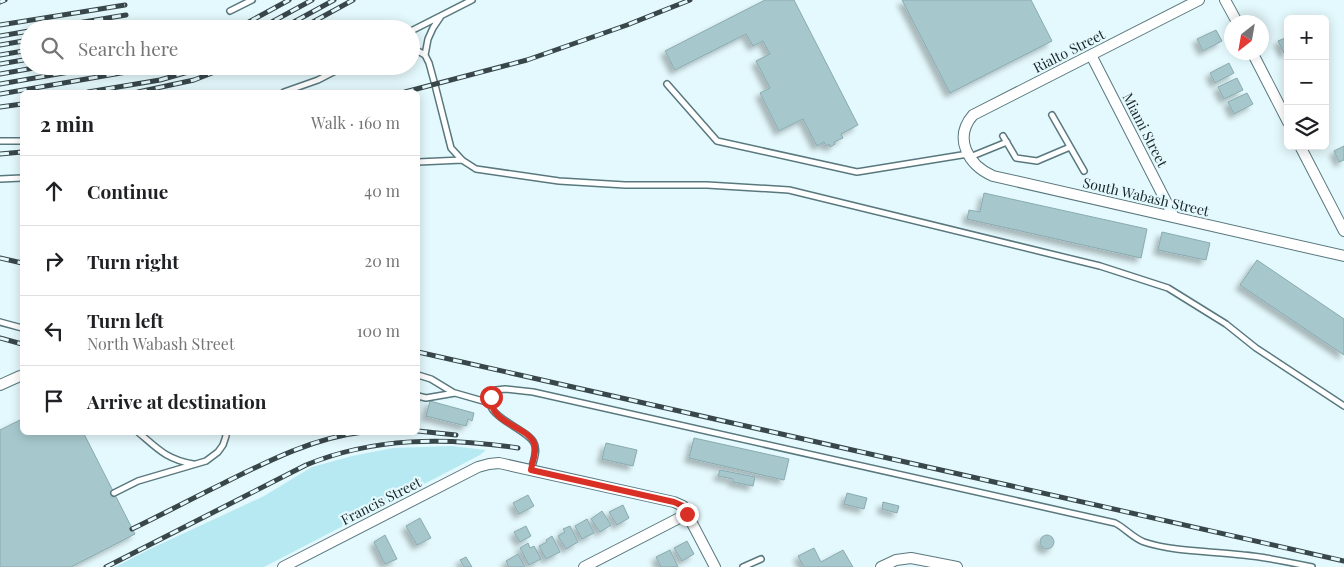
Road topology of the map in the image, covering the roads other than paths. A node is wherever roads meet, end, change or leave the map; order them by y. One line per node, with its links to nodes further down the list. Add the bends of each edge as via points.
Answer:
1 (252, 0): 5 (lane)
2 (472, 0): 7 (lane)
3 (1199, 0): 11 (street, Rialto Street)
4 (1225, 0): 6 (street)
5 (230, 11)
6 (1233, 15)
7 (441, 16): 8 (lane); 10 (lane, via 428,38)
8 (420, 27)
9 (420, 52): 10 (lane)
10 (425, 55): 25 (lane, via 451,148)
11 (1091, 55): 24 (street, Rialto Street, via 973,115 967,122 964,136); 30 (street, Miami Street)
12 (1256, 60): 16 (street)
13 (328, 75): 15 (lane)
14 (667, 84): 24 (lane, via 717,141 857,172)
15 (290, 90)
16 (1284, 114)
17 (1052, 115): 22 (lane)
18 (1003, 136): 21 (lane)
19 (20, 140): 20 (lane)
20 (0, 141)
21 (1007, 142): 22 (lane, via 1016,158 1037,161); 24 (lane)
22 (1070, 147): 27 (lane)
23 (1302, 150): 31 (street)
24 (969, 156): 30 (street, South Wabash Street, via 979,168 993,176)
25 (462, 160): 26 (lane); 41 (lane, via 476,169 558,181 790,190 1100,266 1168,288)
26 (420, 162)
27 (1084, 171)
28 (20, 178): 29 (lane)
29 (0, 179)
30 (1174, 217): 32 (street, South Wabash Street)
31 (1344, 231)
32 (1344, 256)
33 (0, 322): 34 (lane)
34 (20, 327)
35 (20, 376): 37 (street)
36 (420, 376): 38 (lane)
37 (0, 385)
38 (455, 393): 39 (lane); 40 (lane)
39 (420, 396)
40 (490, 403): 45 (lane, via 497,415 533,441 536,449); 55 (lane, via 496,390 533,392 1115,522 1137,538 1152,544 1269,558)
41 (1344, 406)
42 (141, 435): 44 (lane, via 170,458)
43 (225, 435): 44 (lane, via 218,452 206,461)
44 (194, 464): 46 (lane, via 138,481)
45 (531, 470): 47 (street, via 674,502 683,506); 49 (street, Francis Street, via 499,463 478,467)
46 (114, 493)
47 (687, 514): 50 (street); 51 (street)
48 (761, 559): 52 (lane)
49 (283, 567)
50 (584, 567)
51 (715, 567)
52 (743, 567)
53 (880, 567): 54 (street, via 911,558)
54 (957, 567)
55 (1312, 567)

